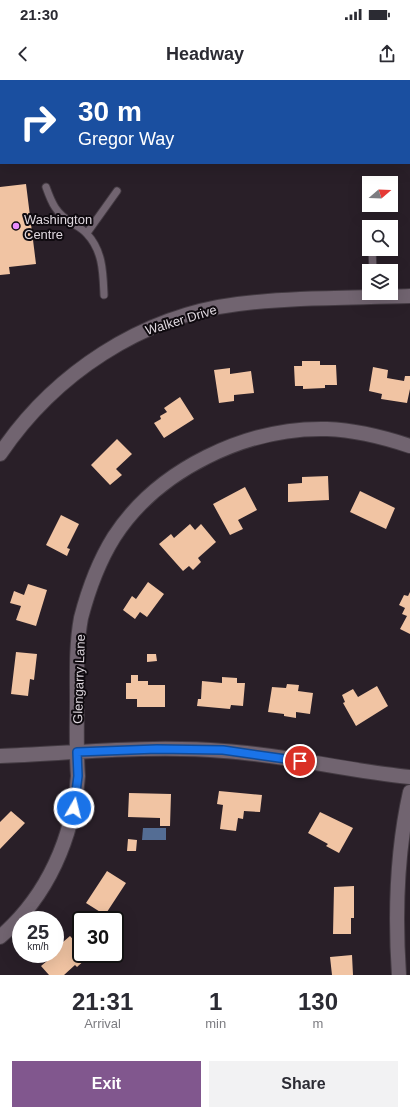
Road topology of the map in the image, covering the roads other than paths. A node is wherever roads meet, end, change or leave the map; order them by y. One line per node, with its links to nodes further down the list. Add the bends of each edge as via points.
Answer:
1 (46, 186): 3 (lane, via 51,201 60,215)
2 (117, 191): 3 (lane)
3 (87, 233): 4 (lane, via 98,250)
4 (104, 295)
5 (362, 296): 9 (street, Walker Drive, via 236,304 198,312 135,335 92,359 64,381 16,430)
6 (398, 296): 7 (street, Walker Drive)
7 (410, 296)
8 (410, 446): 10 (street, Glengarry Lane, via 361,433 327,429 293,431 249,440 217,451 187,467 160,487 135,510 114,537 92,583 82,618 77,651)
9 (0, 454)
10 (77, 752): 11 (street); 12 (street, via 223,750); 14 (street, Glengarry Lane, via 76,796 65,842 49,877 36,897)
11 (0, 756)
12 (410, 777)
13 (410, 792): 15 (street, via 398,875)
14 (0, 937)
15 (399, 975)

